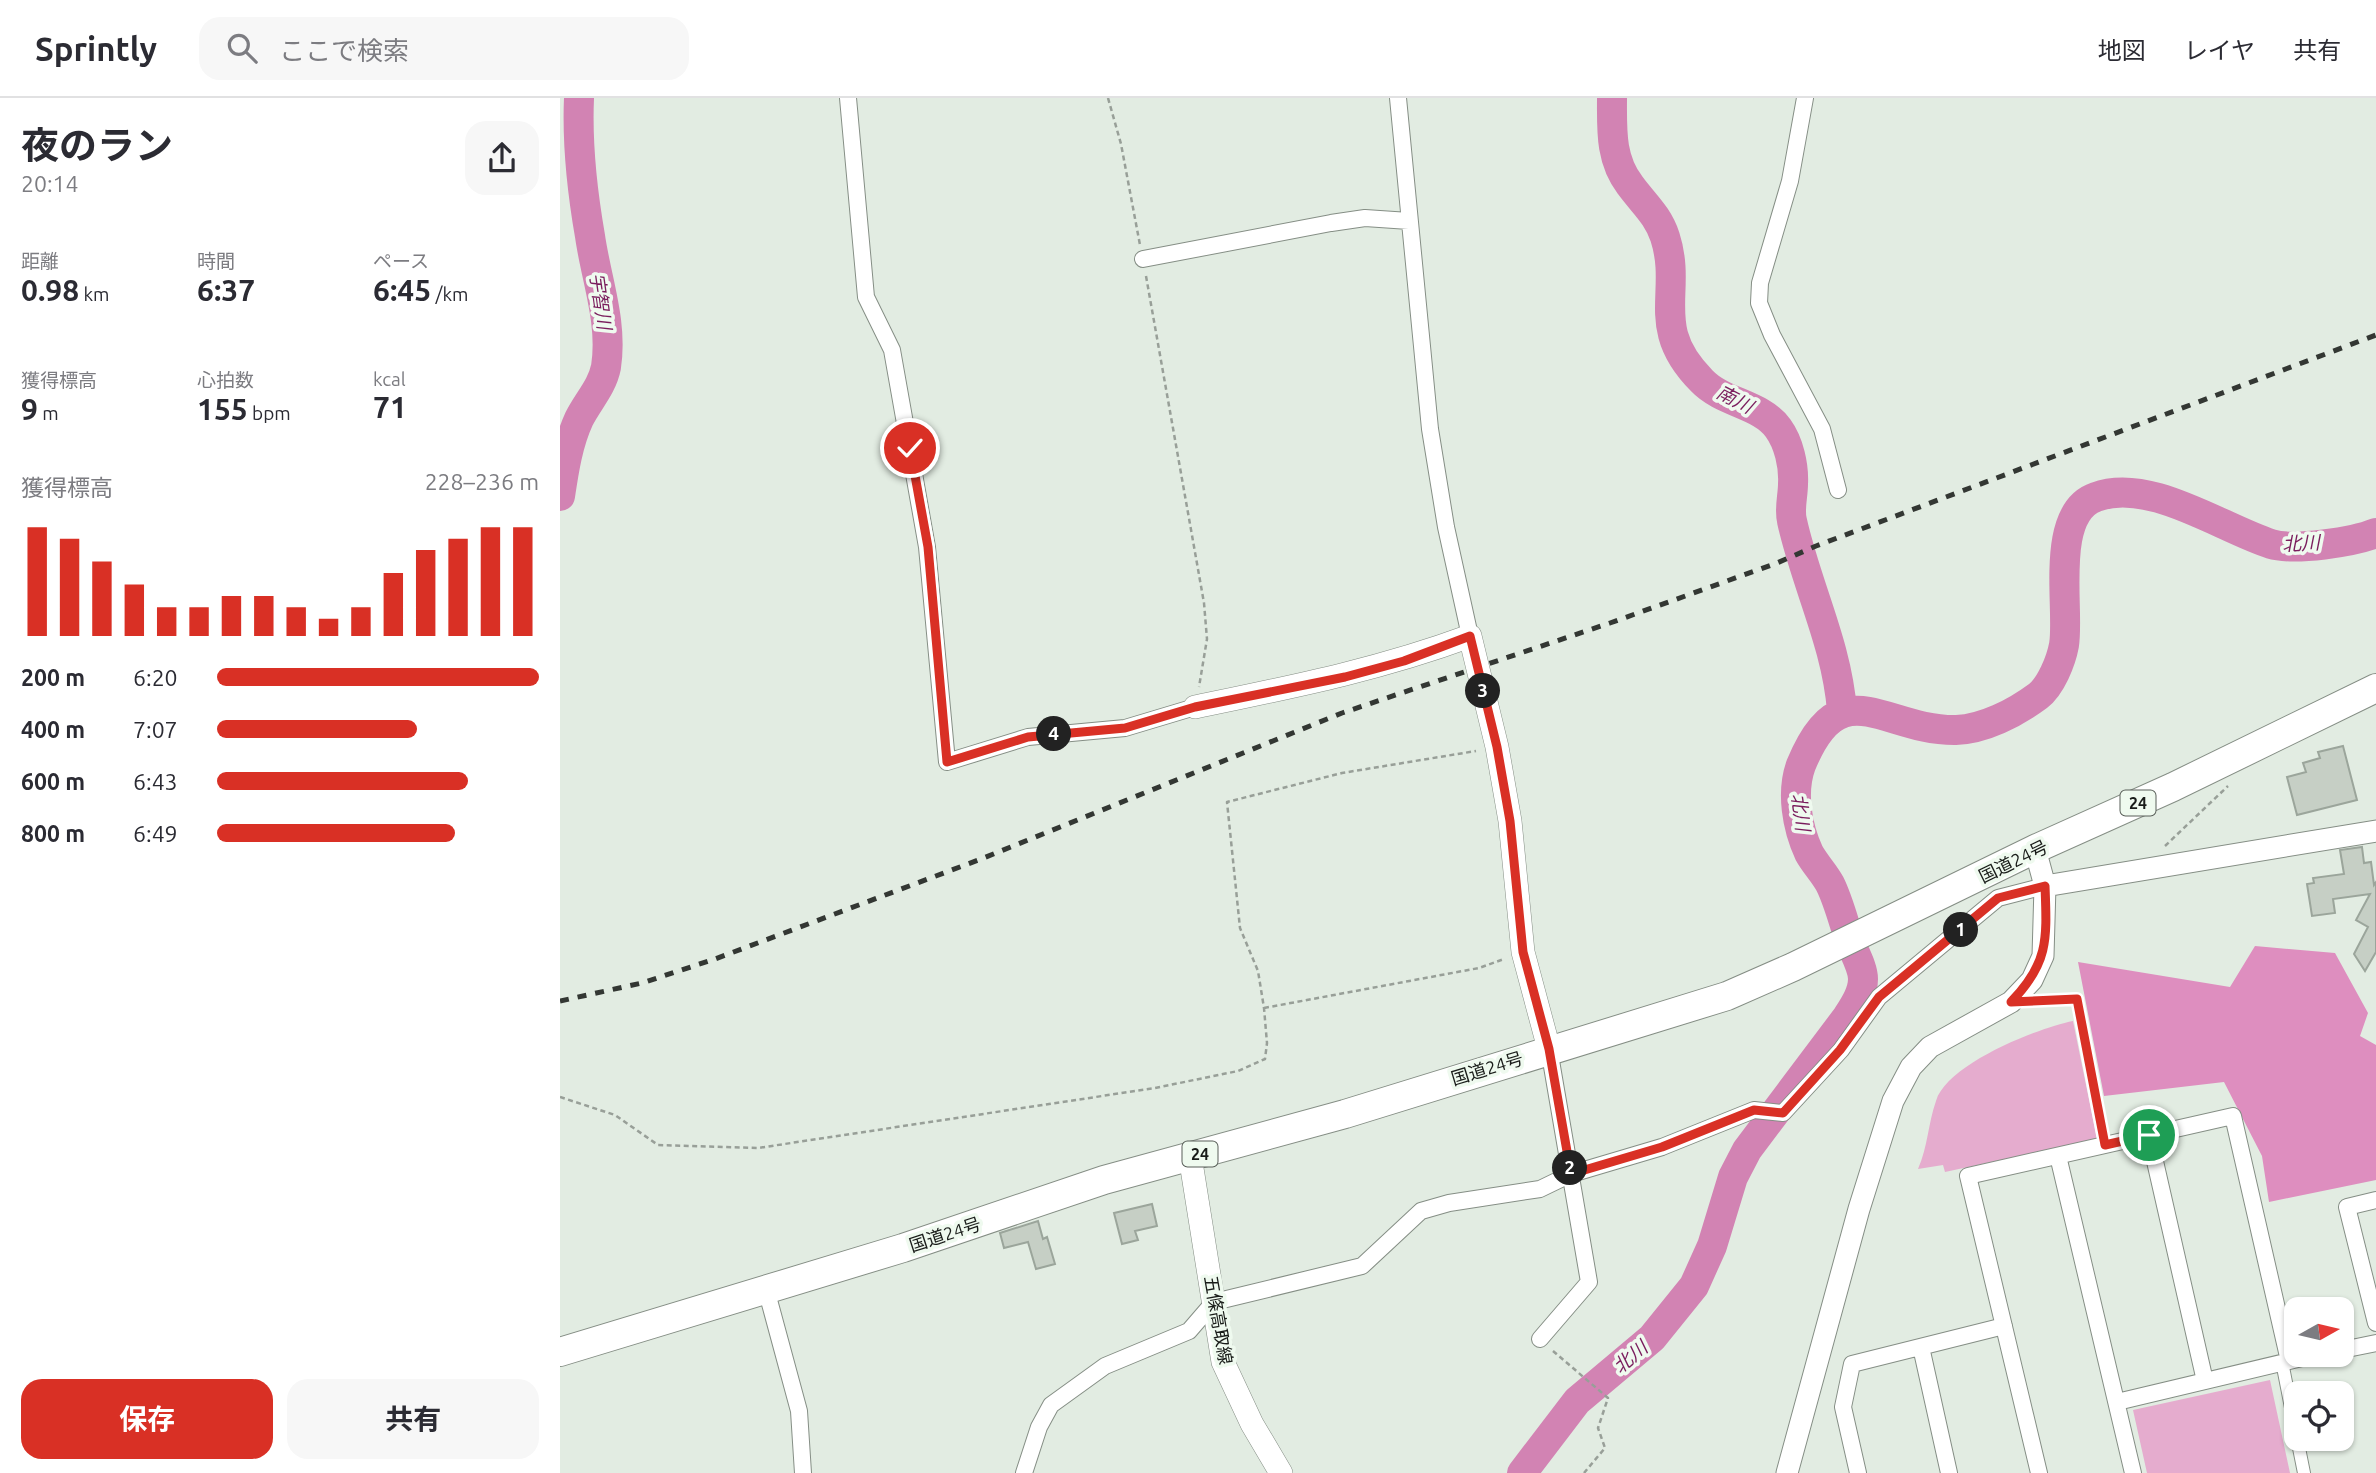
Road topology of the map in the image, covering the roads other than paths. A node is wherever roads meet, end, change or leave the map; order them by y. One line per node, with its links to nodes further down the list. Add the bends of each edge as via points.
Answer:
1 (848, 98): 9 (street, via 866,296 892,350 928,547 947,762 1028,737 1125,728)
2 (1398, 98): 4 (street)
3 (1805, 98): 6 (street, via 1790,181 1760,283 1759,303 1822,429)
4 (1409, 222): 5 (street, via 1365,218); 7 (street, via 1430,429)
5 (1143, 259)
6 (1838, 489)
7 (1470, 636): 9 (main road, via 1345,677); 13 (main road, via 1510,821 1523,952)
8 (2376, 688): 11 (highway, 国道24号 / 24)
9 (1195, 707)
10 (2376, 831): 12 (street)
11 (2035, 849): 12 (street); 13 (highway, 国道24号 / 24, via 1727,996)
12 (2045, 886): 17 (street, via 1998,898 1879,997 1840,1050 1783,1113 1754,1110 1662,1147); 36 (street, via 2043,956 2032,980 2011,1002 1930,1047 1911,1067 1893,1101 1858,1209)
13 (1549, 1049): 15 (highway, 国道24号 / 24, via 1345,1114); 17 (street)
14 (2149, 1135): 16 (street); 28 (street, via 2234,1116); 30 (street)
15 (1190, 1156): 19 (highway, 国道24号 / 24); 20 (main road, 五條高取線)
16 (2058, 1156): 22 (street, via 1968,1176); 31 (street)
17 (1571, 1174): 20 (street, via 1540,1189 1421,1211 1362,1266); 23 (street, via 1589,1282)
18 (2376, 1200): 21 (street, via 2347,1207)
19 (766, 1289): 27 (highway, 国道24号 / 24); 33 (street, via 799,1411)
20 (1214, 1302): 34 (street, via 1189,1331 1105,1366 1051,1405); 35 (main road, 五條高取線, via 1223,1362)
21 (2376, 1323)
22 (2004, 1326): 25 (street); 39 (street)
23 (1540, 1339)
24 (2376, 1343): 26 (street)
25 (1921, 1347): 37 (street, via 1852,1364 1843,1407); 38 (street)
26 (2354, 1348)
27 (560, 1352)
28 (2284, 1357)
29 (2284, 1362): 30 (street)
30 (2204, 1381): 31 (street)
31 (2117, 1402): 40 (street)
32 (2300, 1451): 41 (street)
33 (803, 1473)
34 (1024, 1473)
35 (1281, 1473)
36 (1787, 1473)
37 (1858, 1473)
38 (1950, 1473)
39 (2039, 1473)
40 (2133, 1473)
41 (2304, 1473)

